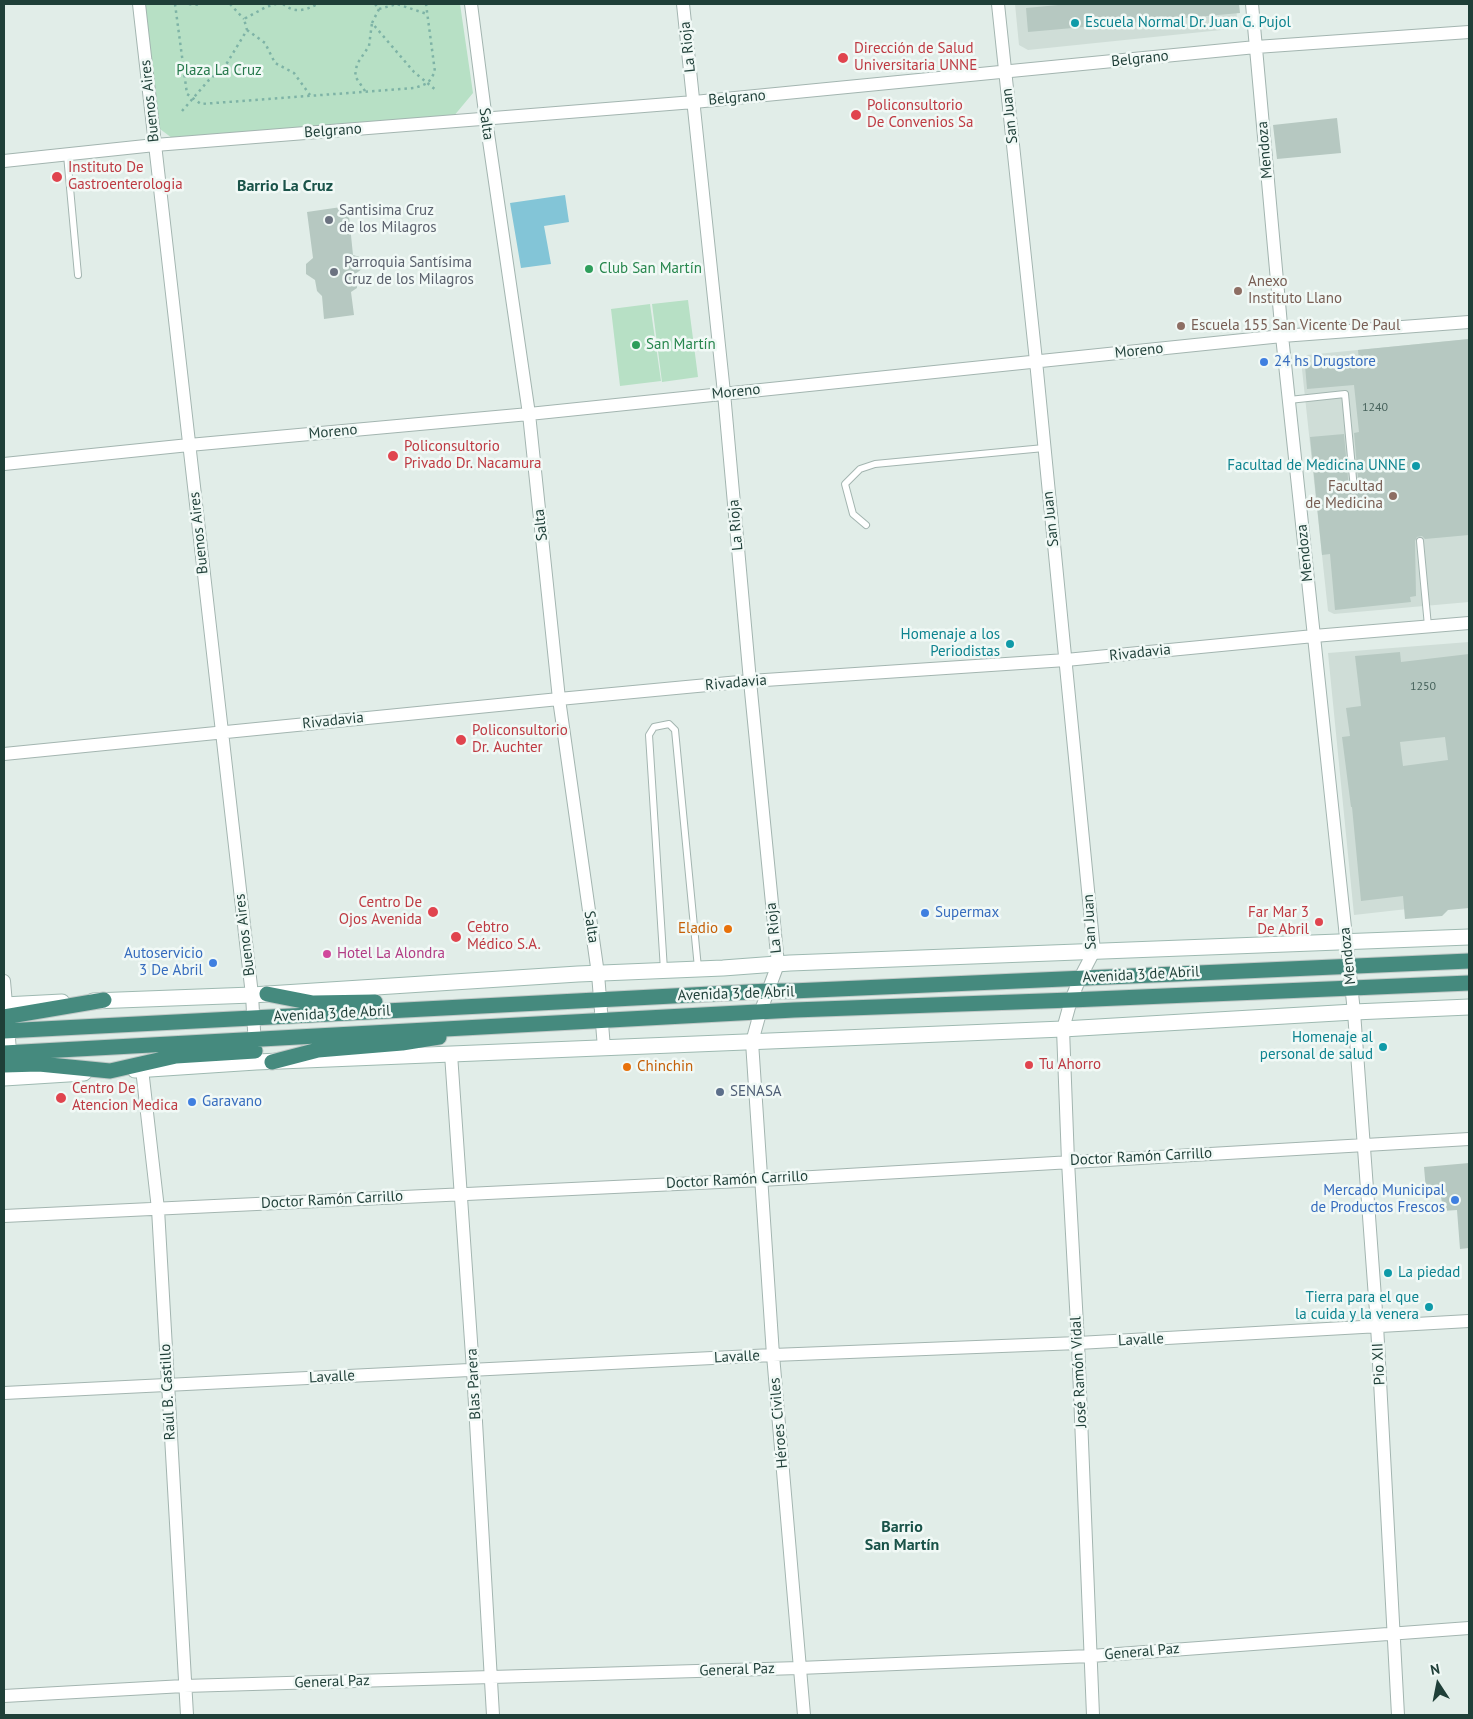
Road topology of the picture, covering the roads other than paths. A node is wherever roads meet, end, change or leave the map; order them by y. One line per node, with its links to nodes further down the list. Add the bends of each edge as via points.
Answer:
1 (139, 4): 11 (street, Buenos Aires)
2 (471, 4): 10 (street, Salta)
3 (683, 4): 9 (street, La Rioja)
4 (998, 4): 8 (street, San Juan)
5 (1252, 4): 7 (street, Mendoza)
6 (1469, 32): 7 (street, Belgrano)
7 (1256, 47): 8 (street, Belgrano); 16 (street, Mendoza)
8 (1006, 72): 9 (street, Belgrano); 17 (street, San Juan)
9 (694, 102): 10 (street, Belgrano); 18 (street, La Rioja)
10 (486, 120): 11 (street, Belgrano); 20 (street, Salta)
11 (155, 145): 12 (street, Belgrano); 21 (street, Buenos Aires)
12 (67, 154): 13 (street, Belgrano); 14 (lane)
13 (4, 161)
14 (78, 274)
15 (1469, 322): 16 (street, Moreno)
16 (1282, 336): 17 (street, Moreno); 19 (street, Mendoza)
17 (1036, 361): 18 (street, Moreno); 22 (street, San Juan)
18 (724, 393): 20 (street, Moreno); 31 (street, La Rioja)
19 (1289, 400): 24 (lane, via 1345,394); 29 (street, Mendoza)
20 (529, 414): 21 (street, Moreno); 32 (street, Salta)
21 (189, 445): 23 (street, Moreno); 33 (street, Buenos Aires)
22 (1044, 448): 25 (lane, via 875,464 860,469 844,484 853,514); 30 (street, San Juan)
23 (4, 464)
24 (1354, 489)
25 (866, 524)
26 (1420, 542): 28 (lane)
27 (1469, 623): 28 (street, Rivadavia)
28 (1428, 626): 29 (street, Rivadavia)
29 (1314, 636): 30 (street, Rivadavia); 36 (street, Mendoza)
30 (1066, 660): 31 (street, Rivadavia); 37 (street, San Juan)
31 (750, 681): 32 (street, Rivadavia); 39 (street, La Rioja)
32 (559, 698): 33 (street, Rivadavia); 43 (street, Salta)
33 (221, 732): 34 (street, Rivadavia); 50 (street, Buenos Aires)
34 (4, 754)
35 (1469, 937): 36 (main road, Avenida 3 de Abril)
36 (1347, 942): 37 (main road, Avenida 3 de Abril); 40 (street, Mendoza)
37 (1094, 951): 39 (main road, Avenida 3 de Abril); 44 (street, San Juan)
38 (1469, 961): 40 (highway, Avenida 3 de Abril)
39 (778, 964): 41 (main road, Avenida 3 de Abril); 48 (street, La Rioja)
40 (1349, 966): 44 (highway, Avenida 3 de Abril); 47 (street, Mendoza)
41 (698, 968): 42 (main road, Avenida 3 de Abril); 42 (lane, via 675,730 669,724 654,727 649,735)
42 (664, 970): 43 (main road, Avenida 3 de Abril)
43 (598, 974): 49 (main road, Avenida 3 de Abril); 53 (street, Salta)
44 (1080, 978): 48 (highway, Avenida 3 de Abril); 52 (street, San Juan)
45 (4, 981): 58 (street)
46 (1469, 983): 47 (highway, Avenida 3 de Abril)
47 (1351, 987): 52 (highway, Avenida 3 de Abril); 56 (street, Mendoza)
48 (768, 991): 53 (highway, Avenida 3 de Abril); 57 (street, La Rioja)
49 (268, 994): 50 (main road, Avenida 3 de Abril); 54 (highway, via 312,1003)
50 (252, 996): 51 (main road, Avenida 3 de Abril); 59 (street, Buenos Aires)
51 (104, 1000): 58 (highway)
52 (1071, 1000): 57 (highway, Avenida 3 de Abril); 62 (street, San Juan)
53 (600, 1001): 54 (highway, Avenida 3 de Abril); 60 (street, Salta)
54 (506, 1004): 59 (highway, Avenida 3 de Abril)
55 (1469, 1007): 56 (main road, Avenida 3 de Abril)
56 (1354, 1012): 62 (main road, Avenida 3 de Abril); 72 (street, Pio XII)
57 (760, 1013): 60 (highway, Avenida 3 de Abril); 63 (street, La Rioja)
58 (5, 1018): 59 (highway, Avenida 3 de Abril); 68 (street)
59 (253, 1019): 65 (street, Buenos Aires)
60 (602, 1021): 61 (highway, Avenida 3 de Abril); 64 (street, Salta)
61 (509, 1025): 65 (highway, Avenida 3 de Abril); 67 (highway, via 402,1043 318,1050)
62 (1063, 1029): 63 (main road, Avenida 3 de Abril); 73 (street, José Ramón Vidal)
63 (752, 1042): 64 (main road, Avenida 3 de Abril); 74 (street, Héroes Civiles)
64 (604, 1048): 66 (main road, Avenida 3 de Abril)
65 (255, 1051): 67 (main road, Avenida 3 de Abril); 68 (highway, Avenida 3 de Abril); 69 (main road, Avenida 3 de Abril); 70 (highway, via 176,1056)
66 (451, 1054): 67 (main road, Avenida 3 de Abril); 75 (street, Blas Parera)
67 (272, 1062)
68 (7, 1065): 70 (highway, via 39,1064)
69 (142, 1069): 70 (main road, Avenida 3 de Abril); 76 (street, Raúl B. Castillo)
70 (110, 1071)
71 (1469, 1139): 72 (street, Doctor Ramón Carrillo)
72 (1363, 1144): 73 (street, Doctor Ramón Carrillo); 79 (street, Pio XII)
73 (1068, 1161): 74 (street, Doctor Ramón Carrillo); 80 (street, José Ramón Vidal)
74 (761, 1180): 75 (street, Doctor Ramón Carrillo); 81 (street, Héroes Civiles)
75 (462, 1193): 76 (street, Doctor Ramón Carrillo); 82 (street, Blas Parera)
76 (158, 1209): 77 (street, Doctor Ramón Carrillo); 83 (street, Raúl B. Castillo)
77 (4, 1216)
78 (1469, 1321): 79 (street, Lavalle)
79 (1377, 1326): 80 (street, Lavalle); 86 (street, Pio XII)
80 (1078, 1344): 81 (street, Lavalle); 87 (street, José Ramón Vidal)
81 (773, 1355): 82 (street, Lavalle); 88 (street, Héroes Civiles)
82 (473, 1370): 83 (street, Lavalle); 89 (street, Blas Parera)
83 (168, 1385): 84 (street, Lavalle); 90 (street, Raúl B. Castillo)
84 (4, 1393)
85 (1469, 1628): 86 (street, General Paz)
86 (1392, 1632): 87 (street, General Paz); 96 (street, Pio XII)
87 (1091, 1656): 88 (street, General Paz); 95 (street, José Ramón Vidal)
88 (799, 1668): 89 (street, General Paz); 94 (street, Héroes Civiles)
89 (491, 1677): 90 (street, General Paz); 93 (street, Blas Parera)
90 (184, 1686): 91 (street, General Paz); 92 (street, Raúl B. Castillo)
91 (4, 1696)
92 (187, 1715)
93 (493, 1715)
94 (804, 1715)
95 (1093, 1715)
96 (1398, 1715)

